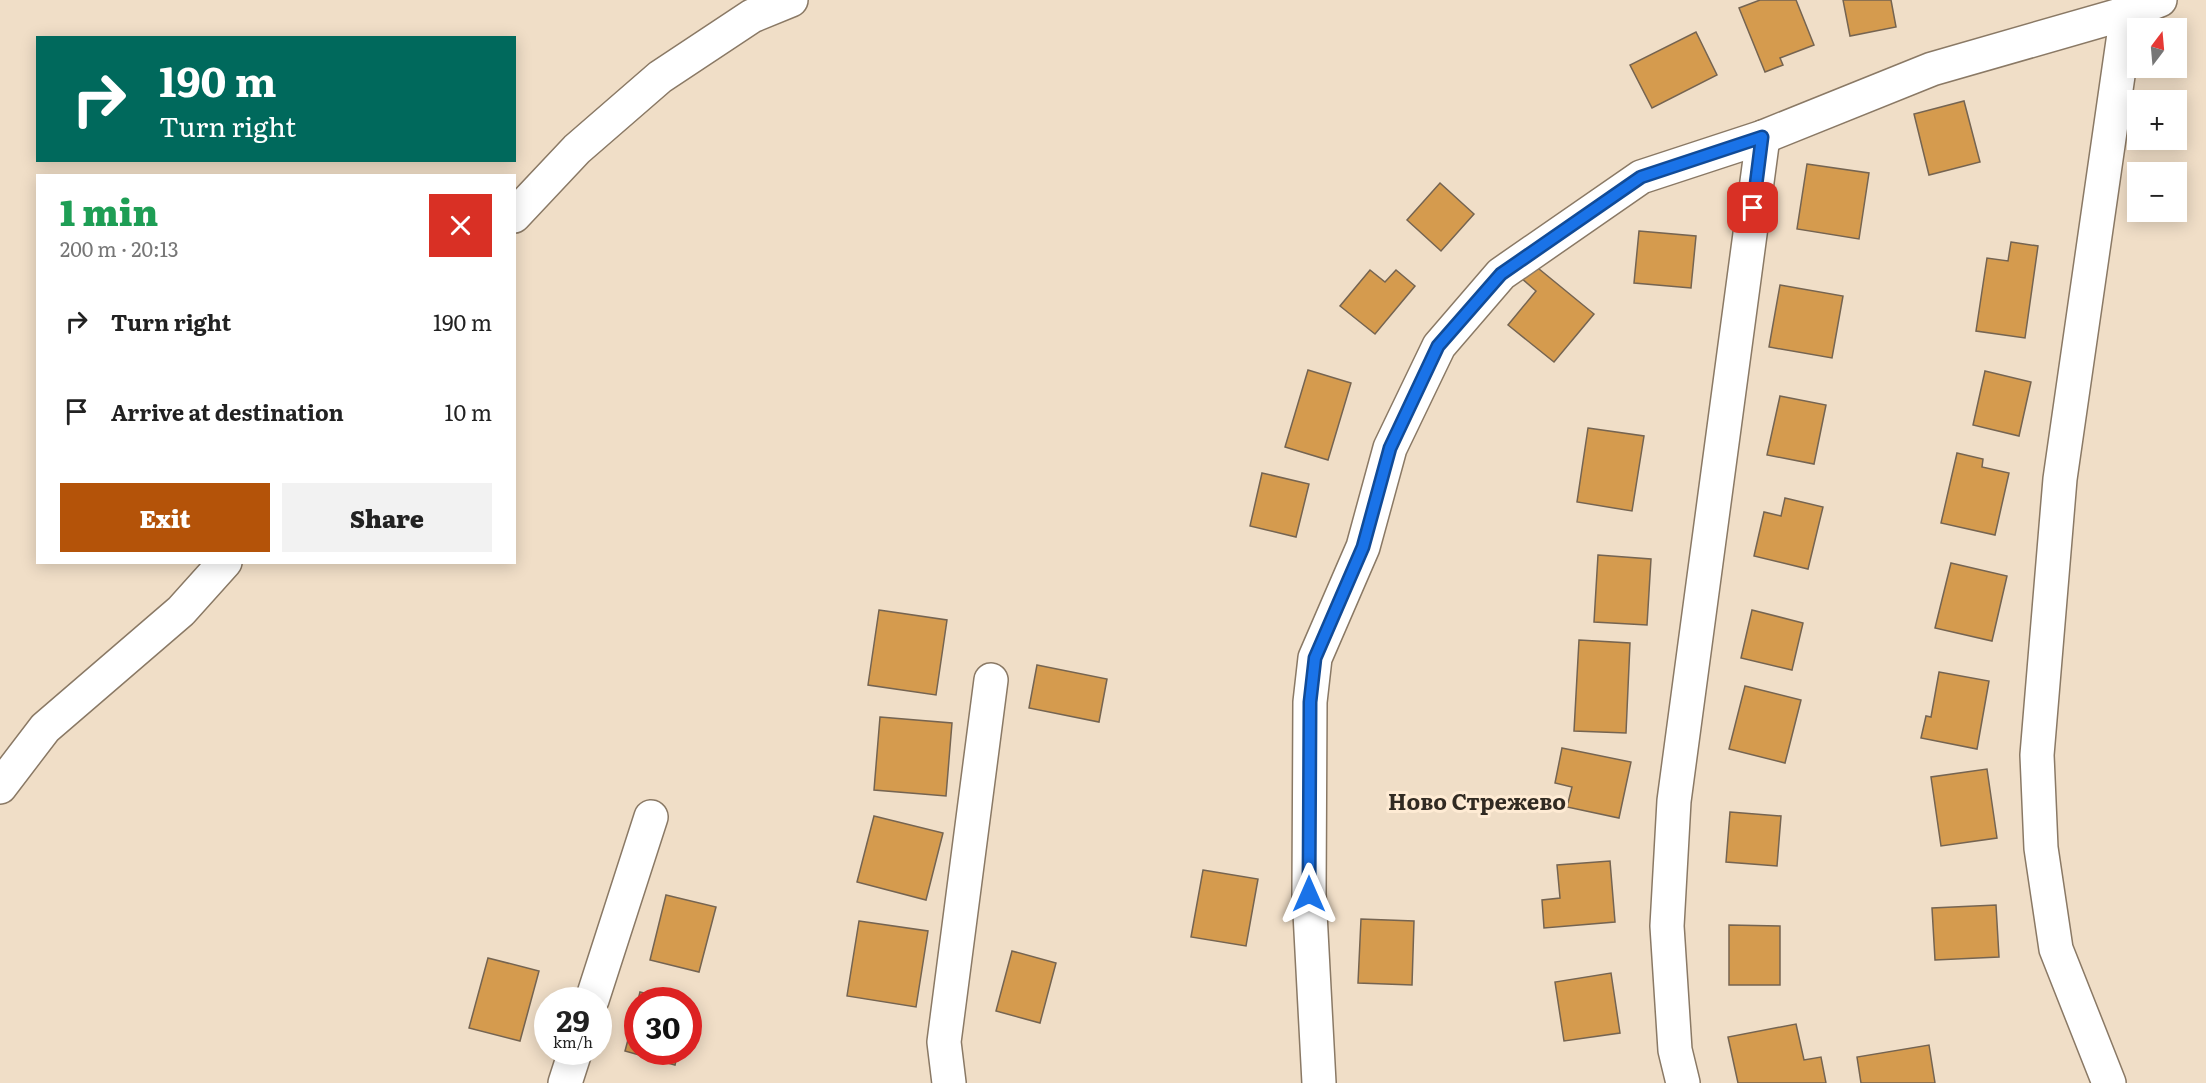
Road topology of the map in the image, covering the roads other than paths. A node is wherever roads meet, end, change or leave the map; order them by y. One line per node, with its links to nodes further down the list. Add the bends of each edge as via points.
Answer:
1 (790, 0): 5 (street, via 752,16 660,77 577,149)
2 (2160, 0): 3 (street)
3 (2127, 13): 4 (street, via 1932,69); 16 (street, via 2060,479 2037,755 2041,848 2056,949)
4 (1762, 137): 14 (street, via 1641,177 1501,274 1438,346 1390,448 1363,547 1315,658 1310,702 1309,894); 15 (street, via 1674,801 1667,926 1675,1050)
5 (516, 214)
6 (223, 564): 8 (street, via 181,611 45,728)
7 (991, 680): 13 (street, via 944,1042)
8 (0, 787)
9 (651, 817): 10 (street)
10 (596, 987)
11 (571, 1065): 12 (street)
12 (565, 1083)
13 (949, 1083)
14 (1319, 1083)
15 (1683, 1083)
16 (2109, 1083)

